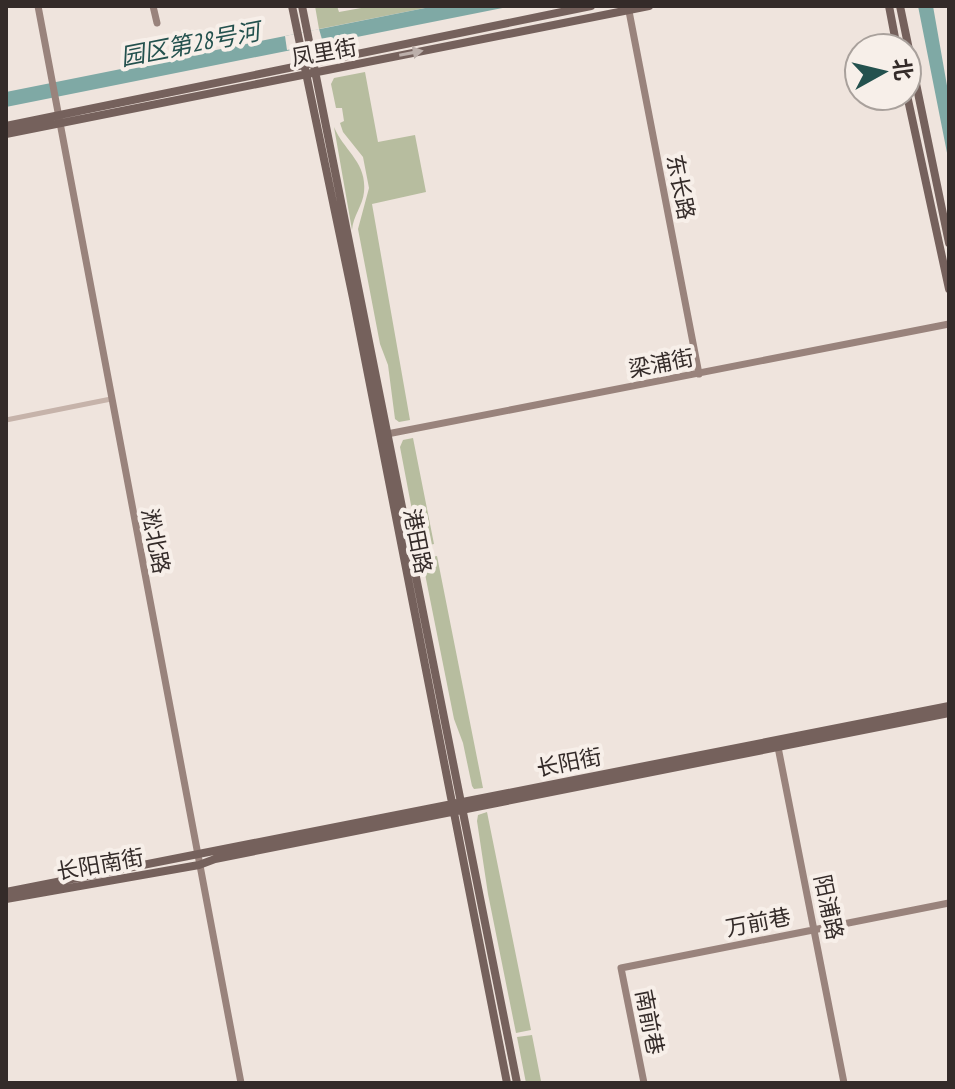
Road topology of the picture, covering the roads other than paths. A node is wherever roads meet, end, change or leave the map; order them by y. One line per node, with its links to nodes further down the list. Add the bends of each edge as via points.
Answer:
1 (38, 6): 15 (street, 淞北路)
2 (153, 6): 10 (street)
3 (292, 6): 11 (main road, 港田路)
4 (302, 6): 11 (main road, 港田路)
5 (591, 6): 13 (main road, 凤里街)
6 (649, 6): 9 (main road, 凤里街)
7 (889, 6): 12 (main road)
8 (900, 6): 18 (main road)
9 (628, 8): 13 (main road, 凤里街, one-way to 9); 21 (street, 东长路)
10 (157, 23)
11 (302, 32): 13 (main road, 港田路)
12 (894, 32)
13 (311, 68): 15 (main road, 凤里街); 24 (main road, 港田路)
14 (911, 112): 19 (main road)
15 (58, 120): 16 (main road, 凤里街); 17 (main road, 凤里街); 22 (street, 淞北路)
16 (6, 126)
17 (6, 134)
18 (949, 243)
19 (949, 289)
20 (949, 324): 21 (street, 梁浦街)
21 (699, 374): 24 (street, 梁浦街)
22 (111, 399): 23 (street); 29 (street, 淞北路)
23 (6, 420)
24 (384, 435): 28 (main road, 港田路)
25 (949, 706): 27 (main road, 长阳街)
26 (949, 713): 27 (main road, 长阳街)
27 (777, 743): 28 (main road, 长阳街); 33 (street, 阳浦路)
28 (458, 806): 29 (main road, 长阳街); 36 (main road, 港田路); 37 (main road, 港田路)
29 (198, 860): 30 (main road, 长阳南街); 31 (main road, 长阳南街); 35 (street, 淞北路)
30 (6, 892)
31 (6, 899)
32 (949, 903): 33 (street, 万前巷)
33 (815, 929): 34 (street, 万前巷); 39 (street, 阳浦路)
34 (621, 968): 38 (street, 南前巷)
35 (241, 1083)
36 (507, 1083)
37 (517, 1083)
38 (644, 1083)
39 (844, 1083)

